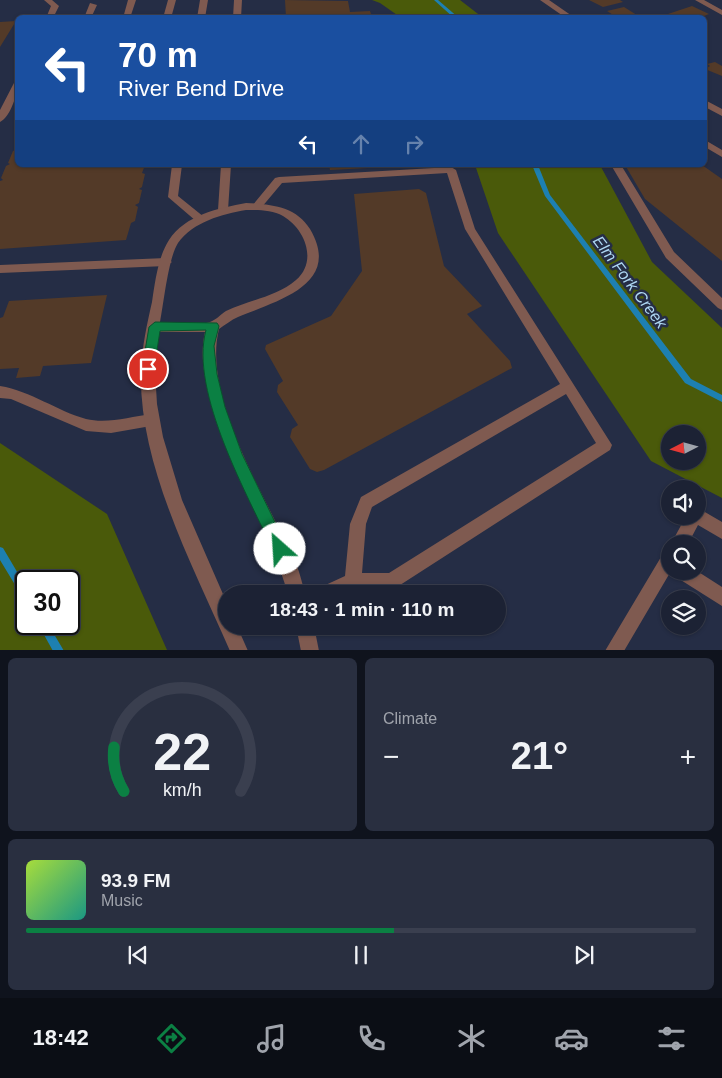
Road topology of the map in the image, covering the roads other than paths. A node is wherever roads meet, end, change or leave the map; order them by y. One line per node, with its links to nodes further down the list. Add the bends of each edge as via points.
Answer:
1 (48, 0): 10 (street, via 55,6)
2 (132, 0): 12 (street)
3 (172, 0): 13 (street)
4 (204, 0): 14 (street)
5 (238, 0): 15 (street)
6 (544, 0): 16 (street)
7 (699, 0): 9 (street)
8 (93, 5): 11 (street)
9 (722, 13)
10 (50, 15)
11 (88, 15)
12 (127, 15)
13 (168, 15)
14 (202, 15)
15 (237, 15)
16 (567, 15)
17 (15, 89): 20 (street)
18 (707, 103): 19 (street)
19 (722, 113)
20 (0, 119)
21 (707, 144): 22 (street)
22 (722, 154)
23 (178, 167): 28 (street, via 173,198)
24 (226, 167): 27 (street)
25 (617, 167): 31 (street, via 670,255)
26 (256, 206): 27 (street); 32 (street, via 276,209 305,227 312,240 314,255 310,270 299,284 281,296 231,314); 34 (street, via 279,180 451,170 470,229)
27 (223, 210): 28 (street)
28 (200, 219): 29 (street, via 173,242)
29 (166, 262): 30 (street); 33 (street)
30 (0, 270)
31 (722, 305)
32 (213, 326): 33 (street); 42 (street, via 208,346 219,407 235,455 288,564)
33 (155, 327): 36 (street, via 148,369)
34 (568, 386): 41 (street, via 366,502 358,524); 41 (street, via 605,445 391,581)
35 (0, 392): 36 (street, via 86,425 111,427)
36 (151, 420): 45 (street, via 169,484)
37 (706, 522): 38 (street)
38 (722, 531)
39 (661, 580): 50 (street)
40 (696, 580): 44 (street)
41 (353, 581): 43 (street)
42 (294, 585)
43 (344, 585)
44 (722, 597)
45 (218, 602)
46 (232, 635): 48 (street)
47 (307, 635): 49 (street)
48 (238, 650)
49 (310, 650)
50 (614, 650)

